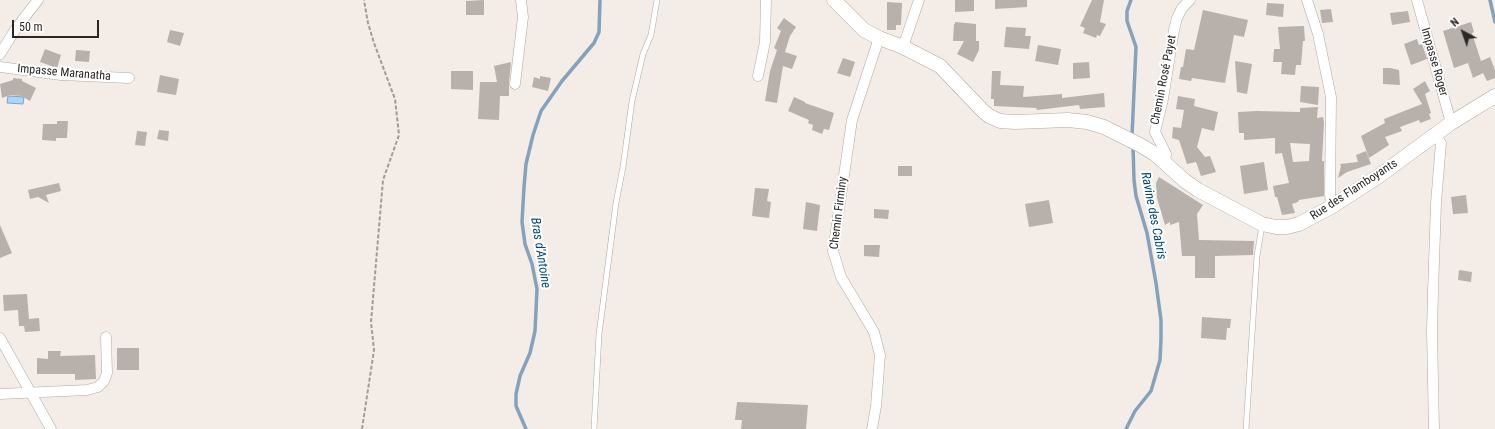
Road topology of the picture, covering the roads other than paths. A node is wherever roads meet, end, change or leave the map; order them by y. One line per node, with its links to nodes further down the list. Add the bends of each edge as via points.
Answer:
1 (38, 0): 12 (street)
2 (521, 0): 16 (street, via 523,17)
3 (657, 0): 28 (lane, via 651,35 643,54 632,101 616,203 599,334)
4 (766, 0): 14 (street, via 765,42)
5 (834, 0): 10 (main road, Rue des Flamboyants, via 864,30)
6 (919, 0): 11 (street)
7 (1190, 0): 20 (street, Chemin Rosé Payet, via 1177,18 1163,99 1154,132 1166,154)
8 (1307, 0): 21 (street, via 1318,34 1331,97)
9 (1417, 0): 18 (street, Impasse Roger)
10 (879, 38): 11 (main road, Rue des Flamboyants); 29 (street, Chemin Firminy, via 852,120 833,250 840,277 874,332 880,355)
11 (904, 47): 20 (main road, Rue des Flamboyants, via 940,66 982,110 995,118 1015,122 1087,122 1125,137)
12 (0, 54)
13 (0, 68): 15 (street, Impasse Maranatha, via 61,75)
14 (758, 76)
15 (129, 78)
16 (515, 84)
17 (1495, 96): 18 (main road, Rue des Flamboyants)
18 (1451, 123): 19 (main road, Rue des Flamboyants)
19 (1435, 135): 21 (main road, Rue des Flamboyants, via 1379,176); 31 (street, via 1441,143 1433,285)
20 (1160, 158): 22 (main road, Rue des Flamboyants, via 1198,190)
21 (1331, 206): 22 (main road, Rue des Flamboyants, via 1299,224 1276,227)
22 (1262, 224): 30 (lane, via 1256,256)
23 (106, 336): 25 (street, via 107,373 101,384 87,390)
24 (0, 338): 25 (street)
25 (30, 392): 26 (street); 27 (street)
26 (0, 394)
27 (51, 429)
28 (594, 429)
29 (872, 429)
30 (1246, 429)
31 (1434, 429)

